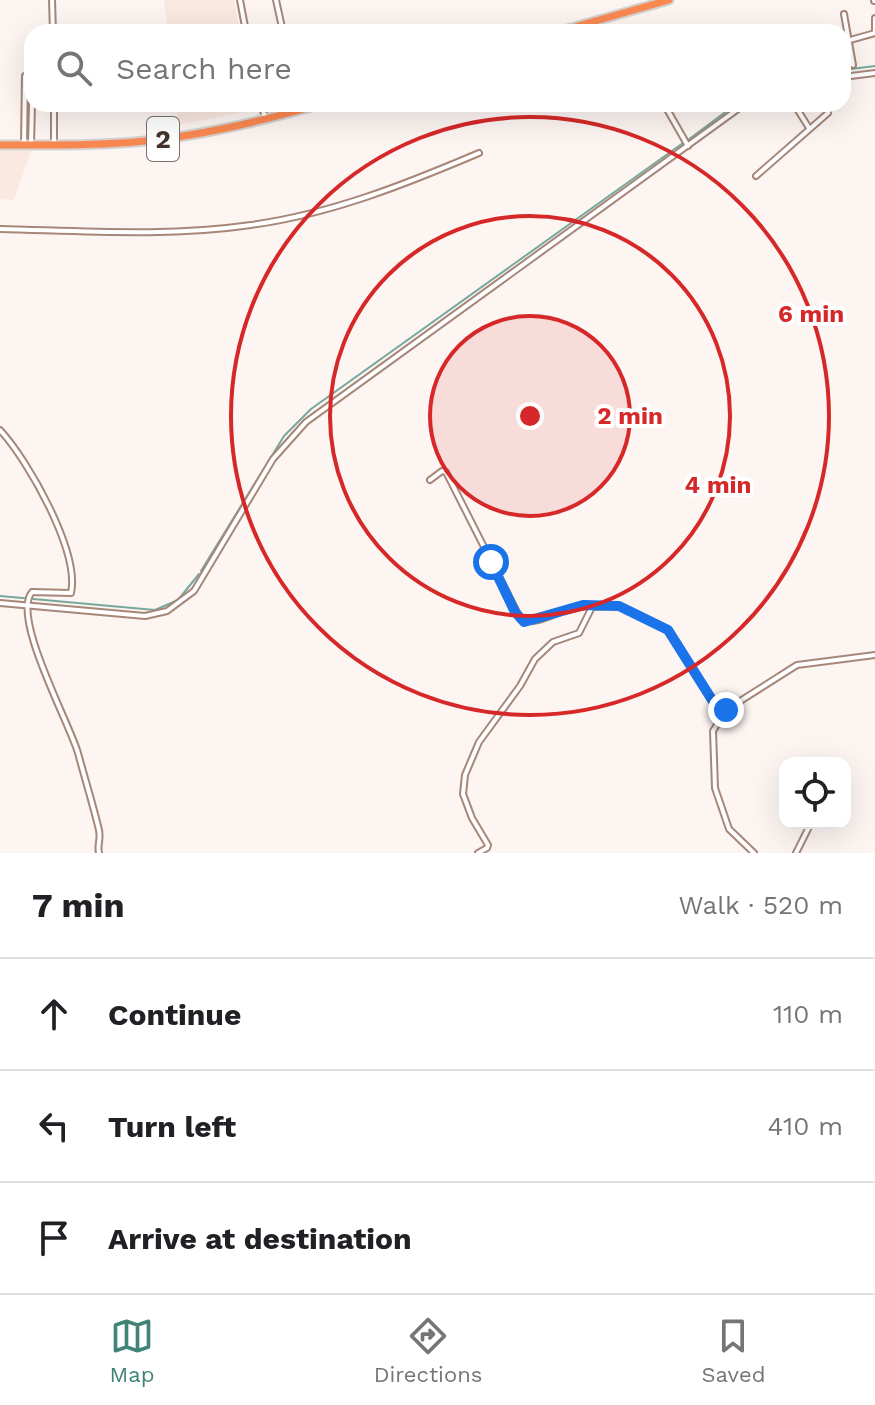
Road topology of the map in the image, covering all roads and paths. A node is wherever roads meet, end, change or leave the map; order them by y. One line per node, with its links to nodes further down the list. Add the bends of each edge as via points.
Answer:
1 (52, 0): 7 (street)
2 (240, 0): 8 (street)
3 (276, 0): 9 (street)
4 (669, 0): 10 (highway)
5 (844, 14): 11 (street)
6 (875, 18): 12 (street)
7 (53, 24)
8 (244, 24)
9 (281, 24)
10 (585, 24)
11 (846, 24)
12 (875, 33): 13 (street)
13 (851, 40)
14 (851, 48): 15 (street)
15 (853, 65)
16 (875, 73): 17 (street)
17 (851, 76)
18 (26, 112): 30 (street)
19 (31, 112): 30 (street)
20 (54, 112): 31 (street)
21 (263, 112): 27 (street)
22 (284, 112): 27 (highway, 2)
23 (669, 112): 32 (street)
24 (734, 112): 32 (street)
25 (799, 112): 28 (street)
26 (828, 112): 28 (street)
27 (265, 118): 31 (highway, 2, via 153,140)
28 (809, 128): 34 (street)
29 (0, 145): 30 (highway, 2)
30 (27, 145): 31 (highway, 2)
31 (54, 145)
32 (688, 146): 39 (street, via 306,422 278,452 199,584 180,604 145,616)
33 (479, 153): 35 (street, via 339,206 252,225 152,233)
34 (756, 176)
35 (0, 229)
36 (0, 430): 39 (street, via 45,498 71,570 71,593 33,591)
37 (430, 480): 40 (street, via 446,472 521,620)
38 (0, 603): 39 (street)
39 (26, 604): 44 (street, via 39,655 75,744 99,830)
40 (592, 607): 42 (street, via 619,606 668,630 714,703); 45 (street, via 579,633 553,642 535,659 479,742 463,791 488,845)
41 (875, 655): 42 (street, via 797,665)
42 (726, 710): 46 (street, via 713,731 715,788 729,829)
43 (808, 829): 47 (street)
44 (99, 853)
45 (478, 853)
46 (754, 853)
47 (796, 853)

